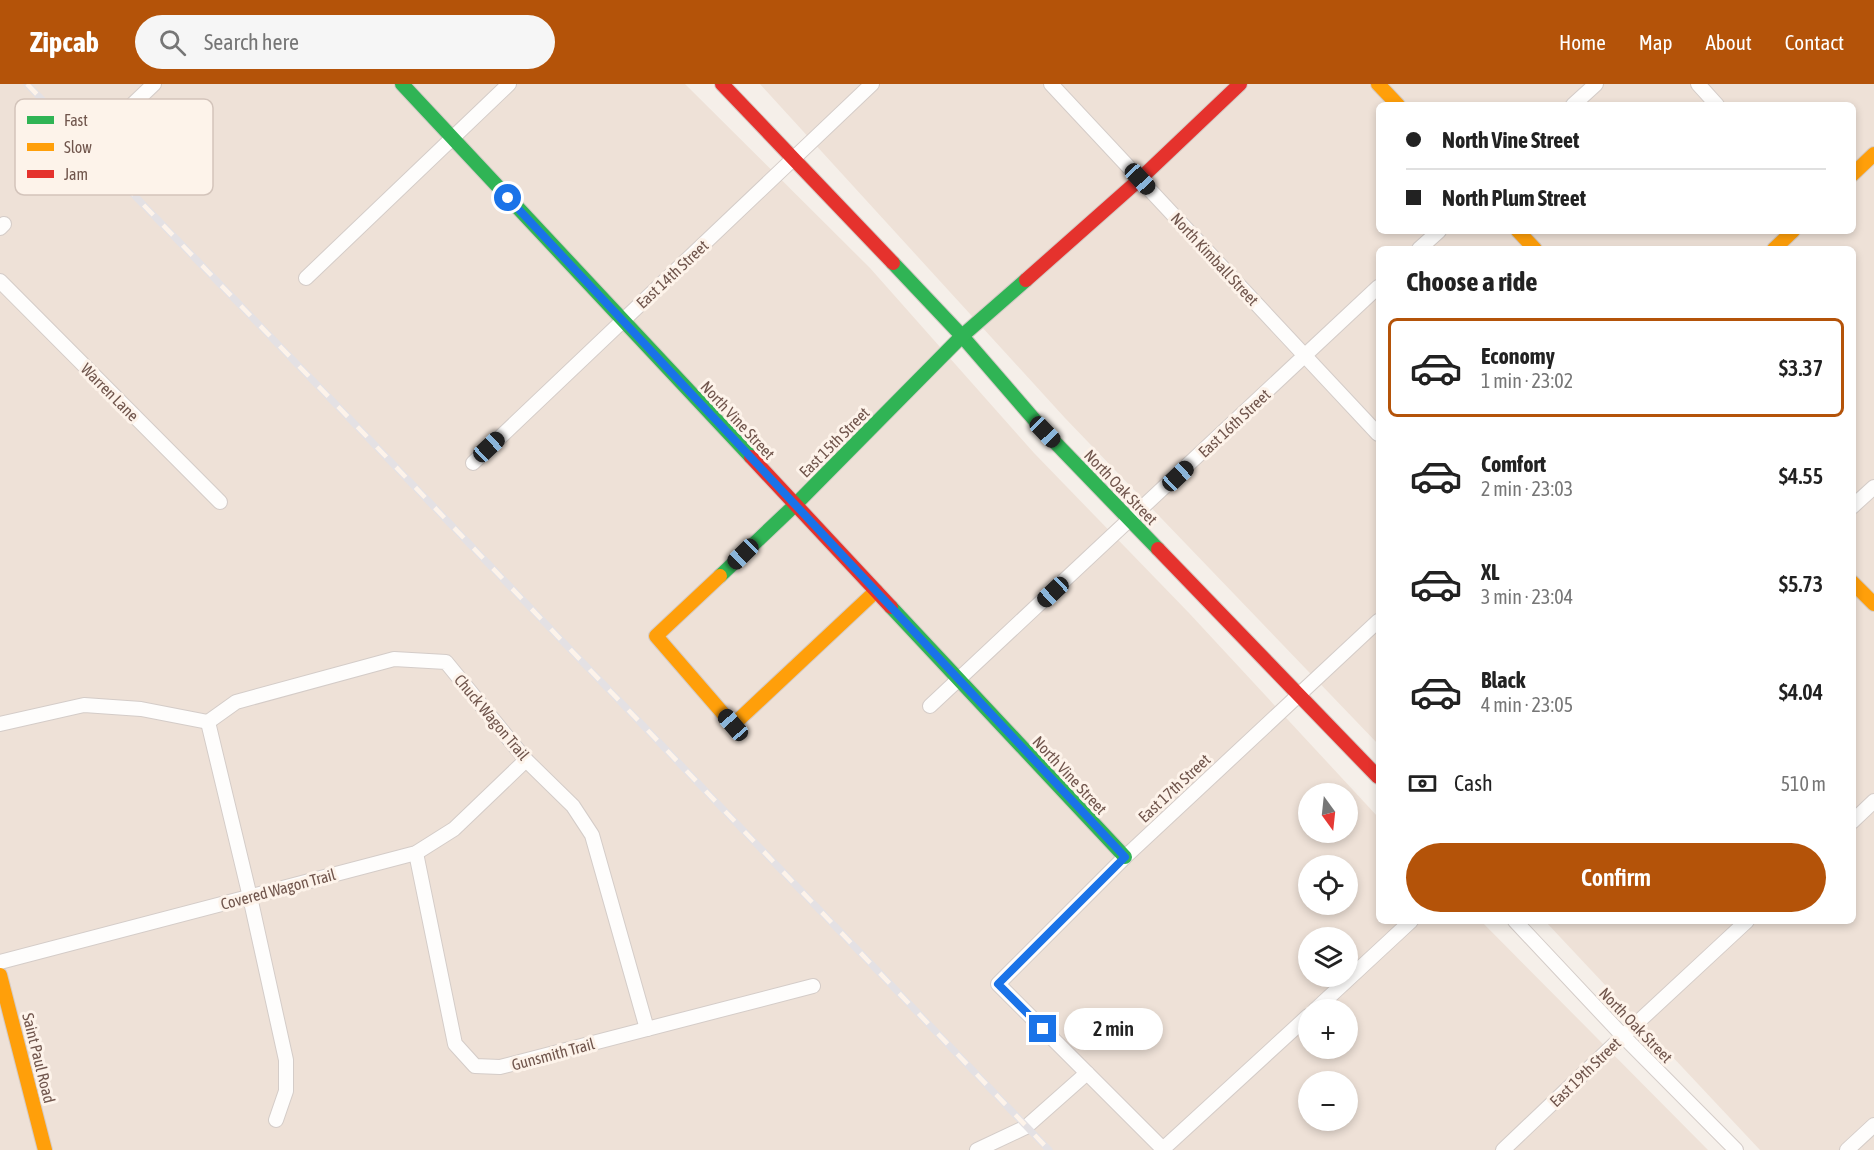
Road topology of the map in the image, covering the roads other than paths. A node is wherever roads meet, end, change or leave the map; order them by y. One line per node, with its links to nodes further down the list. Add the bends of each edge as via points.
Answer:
1 (154, 84): 11 (street)
2 (402, 84): 15 (street, North Vine Street)
3 (509, 84): 15 (street)
4 (722, 84): 17 (street, North Oak Street)
5 (872, 84): 17 (street, East 14th Street)
6 (1051, 84): 19 (street, North Kimball Street)
7 (1240, 84): 19 (street, East 15th Street)
8 (1378, 84): 12 (street)
9 (1596, 84): 13 (street)
10 (1698, 84): 14 (street)
11 (138, 99)
12 (1395, 102)
13 (1576, 102)
14 (1714, 102)
15 (452, 137): 26 (street); 29 (street, North Vine Street)
16 (1874, 154): 18 (street)
17 (794, 158): 29 (street, East 14th Street); 30 (street, North Oak Street)
18 (1856, 171)
19 (1140, 179): 30 (street, East 15th Street); 31 (street, North Kimball Street)
20 (1435, 234): 23 (street)
21 (1521, 234): 24 (street)
22 (1790, 234): 25 (street)
23 (1422, 246)
24 (1531, 246)
25 (1777, 246)
26 (306, 278)
27 (0, 281): 35 (street, Warren Lane)
28 (1376, 289): 31 (street, East 16th Street)
29 (623, 321): 33 (street, East 14th Street); 37 (street, North Vine Street)
30 (962, 336): 37 (street, East 15th Street); 38 (street, North Oak Street, via 1045,432)
31 (1305, 356): 32 (street, North Kimball Street); 38 (street, East 16th Street)
32 (1376, 432)
33 (473, 463)
34 (1874, 487): 36 (street)
35 (220, 502)
36 (1856, 503)
37 (795, 505): 40 (street, North Vine Street); 40 (street, East 15th Street, via 656,636 733,725)
38 (1130, 520): 43 (street, East 16th Street); 44 (street, North Oak Street)
39 (1856, 586): 41 (street)
40 (876, 591): 43 (street, North Vine Street)
41 (1874, 604)
42 (1376, 623): 44 (street, East 17th Street)
43 (959, 680): 45 (street, East 16th Street); 53 (street, North Vine Street)
44 (1299, 693): 49 (street, North Oak Street); 53 (street, East 17th Street)
45 (930, 706)
46 (208, 722): 47 (street, via 141,709 84,705); 48 (street, Chuck Wagon Trail, via 236,702 394,660 446,662); 54 (street)
47 (0, 724)
48 (526, 760): 52 (street, Covered Wagon Trail, via 454,829); 64 (street, Chuck Wagon Trail, via 573,806 592,835)
49 (1376, 775)
50 (1874, 801): 51 (street)
51 (1856, 818)
52 (416, 853): 54 (street, Covered Wagon Trail); 64 (street, Gunsmith Trail, via 455,1044 475,1066 500,1068)
53 (1125, 857): 66 (street, East 17th Street, via 998,984)
54 (250, 897): 58 (street, Covered Wagon Trail); 67 (street, via 286,1060 286,1091)
55 (1409, 924): 61 (street)
56 (1518, 924): 65 (street, North Oak Street)
57 (1744, 924): 65 (street, East 19th Street)
58 (0, 962)
59 (0, 975): 63 (street, Saint Paul Road)
60 (813, 986): 64 (street, Gunsmith Trail)
61 (1327, 999)
62 (1298, 1025): 71 (street)
63 (7, 1028): 69 (street, Saint Paul Road)
64 (647, 1029)
65 (1623, 1036): 72 (street, East 19th Street); 73 (street, North Oak Street)
66 (1087, 1073): 70 (street, via 1026,1127); 71 (street)
67 (276, 1119)
68 (1874, 1125): 74 (street)
69 (45, 1150)
70 (977, 1150)
71 (1164, 1150)
72 (1503, 1150)
73 (1736, 1150)
74 (1847, 1150)

